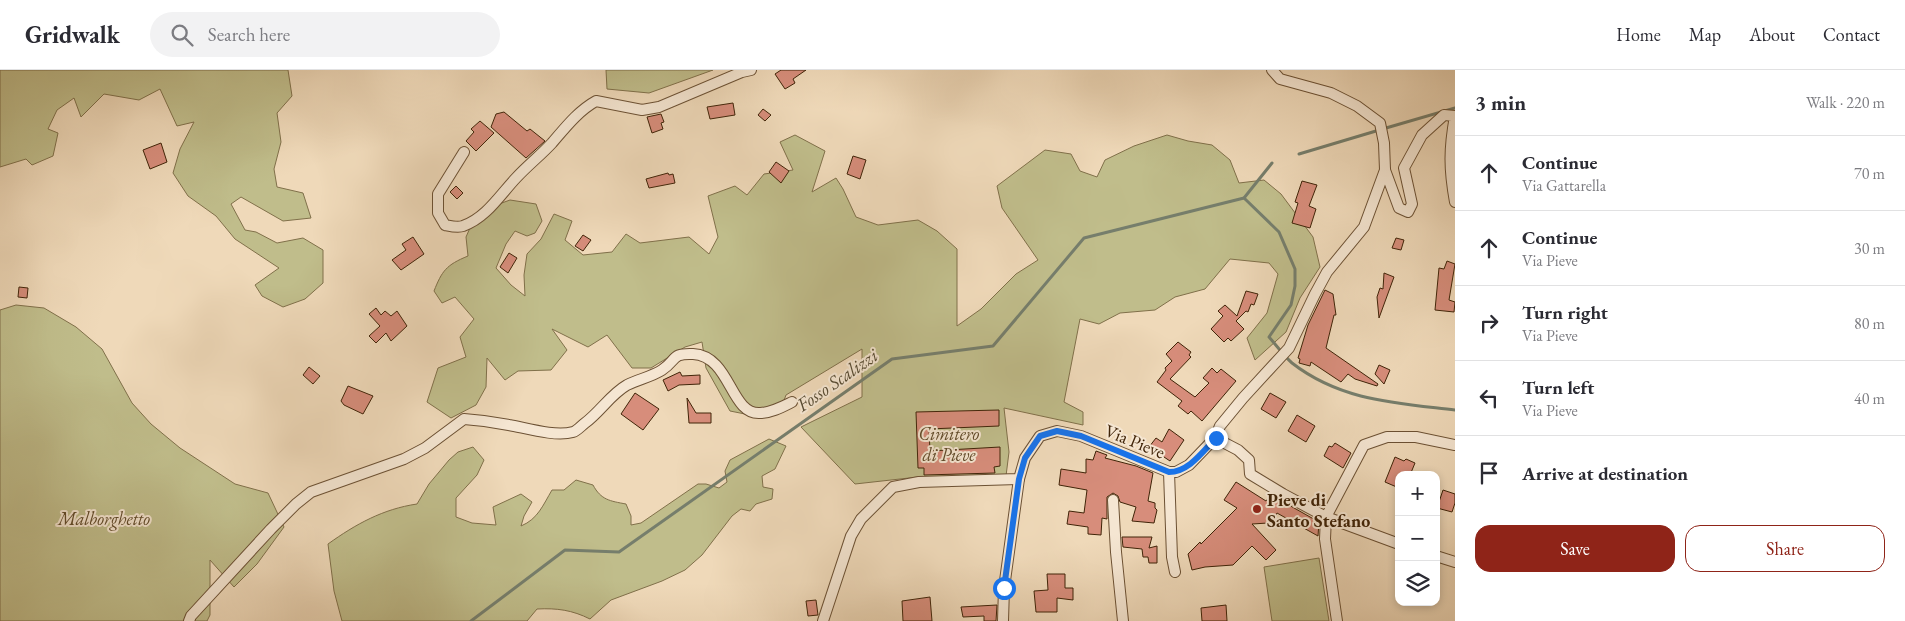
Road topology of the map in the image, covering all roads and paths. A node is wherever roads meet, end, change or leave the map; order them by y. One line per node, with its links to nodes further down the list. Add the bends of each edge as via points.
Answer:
1 (751, 70): 3 (street, via 658,107 642,110 596,101 566,126 498,200 476,219 461,227 445,225 438,213 438,194)
2 (1272, 70): 4 (street, via 1280,79 1348,101 1380,123)
3 (464, 152)
4 (1385, 170): 5 (street, via 1399,208 1408,212 1412,204 1404,168 1422,135 1444,115 1455,116 1450,148); 7 (street, Via Pieve, via 1364,227 1327,272 1289,348 1220,426)
5 (1455, 202)
6 (792, 402): 17 (street, via 759,414 746,410 715,362 698,354 681,354 654,374 626,386 573,432 540,432 464,418 425,448 404,459 311,492 271,529)
7 (1216, 438): 9 (street, Via Pieve, via 1189,465); 12 (street, via 1249,460 1250,474)
8 (1455, 445): 12 (street, via 1416,437 1387,437 1364,445)
9 (1169, 472): 10 (street, Via Pieve, via 1081,436 1057,431 1040,436 1025,458); 16 (street)
10 (1019, 479): 18 (street, via 919,482 893,487 861,519 851,536); 19 (street, Via Pieve, via 1004,588)
11 (1113, 500): 20 (street)
12 (1326, 517): 13 (street); 21 (street, via 1325,539)
13 (1395, 543)
14 (1440, 557): 15 (street)
15 (1455, 562)
16 (1174, 572)
17 (189, 621)
18 (823, 621)
19 (1003, 621)
20 (1123, 621)
21 (1337, 621)

